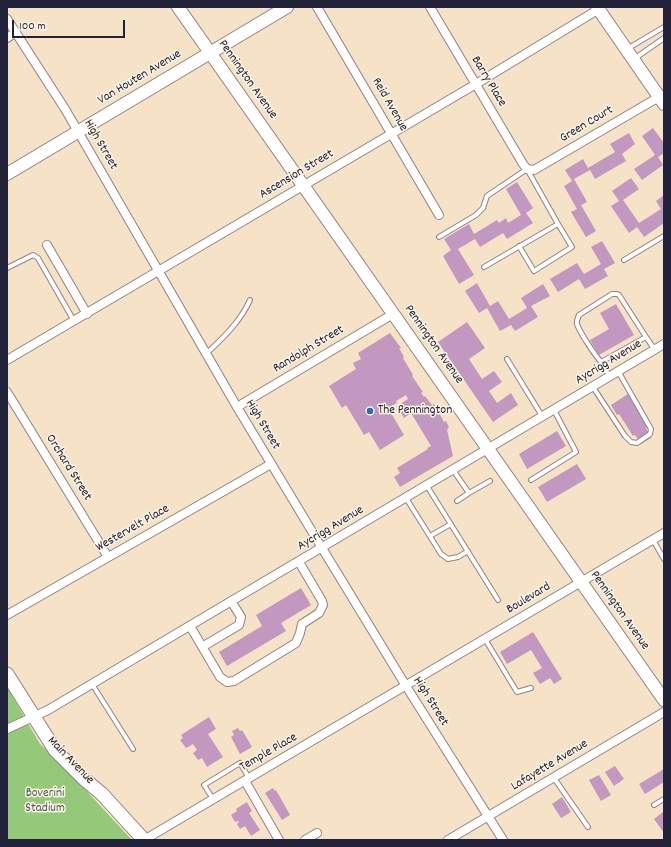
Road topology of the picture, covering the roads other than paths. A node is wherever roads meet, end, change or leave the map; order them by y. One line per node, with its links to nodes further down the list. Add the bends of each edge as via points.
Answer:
1 (178, 7): 11 (street, Pennington Avenue)
2 (288, 7): 11 (street, Van Houten Avenue)
3 (317, 7): 16 (street, Reid Avenue)
4 (430, 7): 13 (street, Barry Place)
5 (598, 8): 12 (street); 13 (street, Ascension Street)
6 (7, 19): 8 (street, High Street)
7 (664, 27): 12 (lane)
8 (16, 32): 9 (street); 15 (street, High Street)
9 (7, 38)
10 (664, 38): 12 (lane)
11 (211, 53): 15 (street, Van Houten Avenue); 19 (street, Pennington Avenue)
12 (630, 54): 14 (street)
13 (476, 84): 16 (street, Ascension Street); 17 (street, Barry Place)
14 (661, 101): 17 (street, Green Court, via 534,170)
15 (79, 131): 18 (street, Van Houten Avenue); 29 (street, High Street)
16 (392, 133): 19 (street, Ascension Street); 20 (street, Reid Avenue)
17 (527, 169): 21 (lane); 23 (lane, via 487,196 483,208 476,215)
18 (7, 174)
19 (304, 185): 29 (street, Ascension Street); 32 (street, Pennington Avenue)
20 (439, 215)
21 (558, 224): 25 (lane); 25 (lane, via 572,247 534,270)
22 (664, 236): 26 (lane)
23 (439, 237)
24 (47, 245): 31 (street)
25 (519, 246): 27 (lane)
26 (624, 260)
27 (484, 267)
28 (7, 268): 33 (lane, via 33,255 38,258)
29 (159, 271): 31 (street, Ascension Street); 37 (street, High Street)
30 (250, 300): 37 (lane, via 231,330)
31 (87, 314): 33 (street, Ascension Street)
32 (394, 314): 45 (street, Randolph Street); 48 (street, Pennington Avenue)
33 (74, 321): 39 (street, Ascension Street)
34 (646, 337): 36 (lane); 40 (lane); 40 (lane, via 619,295 612,294 579,315 577,320 579,328)
35 (664, 344): 36 (street, Aycrigg Avenue)
36 (655, 350): 41 (street, Aycrigg Avenue)
37 (206, 354): 45 (street, High Street)
38 (507, 359): 47 (lane)
39 (7, 360)
40 (601, 362): 42 (lane)
41 (618, 371): 42 (street, Aycrigg Avenue); 43 (lane, via 651,429 650,434 637,443 631,442 625,436)
42 (610, 376): 43 (street, Aycrigg Avenue)
43 (593, 387): 46 (street, Aycrigg Avenue)
44 (7, 392): 63 (street, Orchard Street)
45 (237, 407): 49 (street, High Street)
46 (554, 410): 47 (street, Aycrigg Avenue); 51 (lane, via 576,452)
47 (543, 417): 48 (street, Aycrigg Avenue)
48 (489, 449): 50 (street, Aycrigg Avenue); 66 (street, Pennington Avenue)
49 (271, 464): 61 (street, High Street); 63 (street, Westervelt Place)
50 (453, 470): 53 (street, Aycrigg Avenue); 54 (lane)
51 (531, 480)
52 (490, 481): 54 (lane)
53 (427, 486): 55 (street, Aycrigg Avenue); 57 (lane)
54 (469, 494): 56 (lane)
55 (406, 498): 59 (lane); 61 (street, Aycrigg Avenue)
56 (457, 501)
57 (451, 524): 59 (lane); 62 (lane)
58 (664, 533): 60 (street, Boulevard)
59 (430, 536): 62 (lane, via 441,554 448,559)
60 (652, 540): 64 (lane); 66 (street, Boulevard)
61 (322, 548): 65 (street, Aycrigg Avenue); 75 (street, High Street)
62 (468, 551): 67 (lane)
63 (108, 557): 69 (street, Westervelt Place)
64 (664, 559)
65 (299, 562): 68 (street, Aycrigg Avenue); 72 (street, via 323,605 319,613 302,624 296,643 231,682 220,677)
66 (582, 582): 71 (street, Boulevard); 77 (street, Pennington Avenue)
67 (498, 600)
68 (232, 601): 70 (street, Aycrigg Avenue); 72 (street, via 242,618 239,625)
69 (7, 615)
70 (190, 626): 72 (street); 74 (street, Aycrigg Avenue)
71 (486, 639): 75 (street, Boulevard); 76 (lane, via 518,692)
72 (202, 647)
73 (7, 674): 79 (main road, Main Avenue)
74 (92, 683): 79 (street, Aycrigg Avenue); 81 (lane)
75 (406, 686): 83 (street, Temple Place); 87 (street, High Street)
76 (531, 688)
77 (664, 700)
78 (664, 712): 82 (street, Lafayette Avenue)
79 (33, 717): 80 (street, Aycrigg Avenue); 90 (main road, Main Avenue, via 55,750 102,794)
80 (7, 729)
81 (133, 749)
82 (554, 778): 87 (street, Lafayette Avenue); 88 (lane)
83 (247, 779): 84 (street, Temple Place); 84 (lane, via 240,764 204,785); 91 (street)
84 (213, 799): 90 (street, Temple Place)
85 (664, 799): 86 (lane)
86 (654, 805)
87 (487, 817): 93 (street, Lafayette Avenue); 94 (street, High Street)
88 (588, 828)
89 (317, 833): 92 (street)
90 (144, 840)
91 (280, 840)
92 (305, 840)
93 (448, 840)
94 (502, 840)

